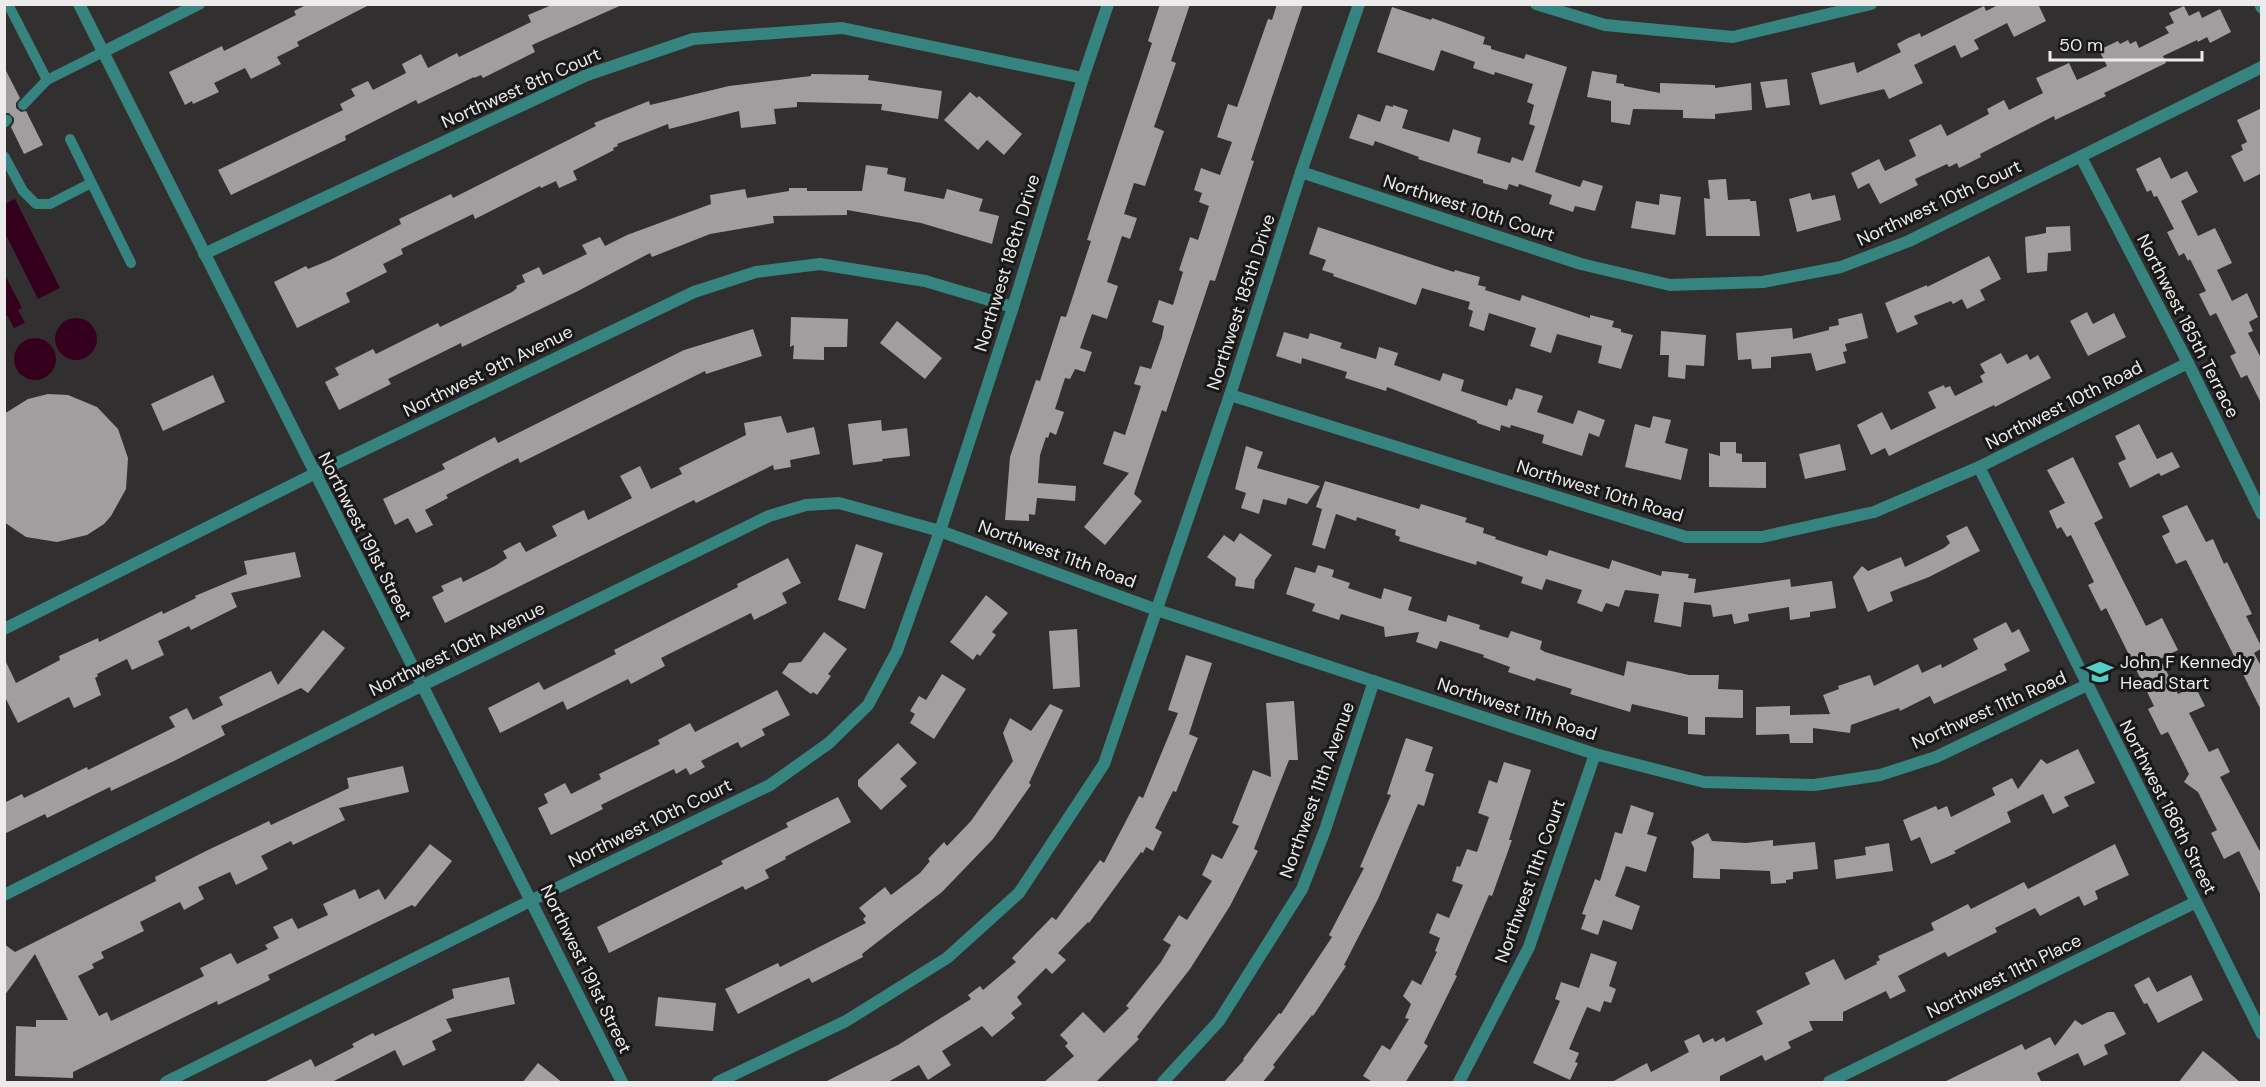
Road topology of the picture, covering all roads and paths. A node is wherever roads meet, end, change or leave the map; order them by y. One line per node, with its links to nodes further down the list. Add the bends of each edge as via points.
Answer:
1 (79, 4): 8 (street, Northwest 191st Street)
2 (199, 4): 8 (street)
3 (1108, 4): 10 (street, Northwest 186th Drive)
4 (1359, 4): 16 (street, Northwest 185th Drive)
5 (1536, 4): 6 (street, via 1605,25 1733,37)
6 (1871, 4)
7 (9, 6): 11 (lane)
8 (103, 52): 11 (lane); 18 (street, Northwest 191st Street)
9 (2262, 67): 15 (street, Northwest 10th Court)
10 (1083, 78): 18 (street, Northwest 8th Court, via 842,28 693,39 586,75); 20 (street, Northwest 186th Drive)
11 (47, 80): 12 (lane)
12 (23, 105)
13 (70, 139): 17 (lane)
14 (4, 156): 17 (lane, via 23,191 36,204 50,204)
15 (2081, 157): 16 (street, Northwest 10th Court, via 1910,241 1841,267 1763,282 1670,285 1581,264); 21 (street, Northwest 185th Terrace)
16 (1301, 172): 22 (street, Northwest 185th Drive)
17 (92, 183): 19 (lane)
18 (204, 254): 24 (street, Northwest 191st Street)
19 (131, 263)
20 (1013, 307): 24 (street, Northwest 9th Avenue, via 925,281 820,264 756,272 694,292); 26 (street, Northwest 186th Drive)
21 (2188, 363): 23 (street, Northwest 10th Road); 25 (street, Northwest 185th Terrace)
22 (1230, 395): 23 (street, Northwest 10th Road, via 1686,537 1762,537 1874,512); 27 (street, Northwest 185th Drive)
23 (1979, 467): 30 (street, Northwest 186th Street)
24 (314, 474): 28 (street, Northwest 9th Avenue); 31 (street, Northwest 191st Street)
25 (2262, 514)
26 (940, 531): 27 (street, Northwest 11th Road); 31 (street, Northwest 10th Avenue, via 839,503 806,505 769,516); 34 (street, Northwest 10th Court, via 897,651 868,705 829,743 770,785)
27 (1157, 610): 29 (street, Northwest 11th Road); 39 (street, Northwest 185th Drive, via 1104,764 1019,893 947,958 846,1021)
28 (4, 628)
29 (1374, 681): 32 (street, Northwest 11th Road); 40 (street, Northwest 11th Avenue, via 1302,889 1219,1021)
30 (2087, 685): 32 (street, Northwest 11th Road, via 1936,757 1880,775 1814,785 1704,782); 35 (street, Northwest 186th Street)
31 (420, 686): 33 (street, Northwest 10th Avenue); 34 (street, Northwest 191st Street)
32 (1595, 753): 41 (street, Northwest 11th Court, via 1529,947)
33 (4, 895)
34 (532, 900): 37 (street, Northwest 10th Court); 38 (street, Northwest 191st Street)
35 (2196, 902): 36 (street, Northwest 186th Street); 42 (street, Northwest 11th Place)
36 (2262, 1034)
37 (166, 1083)
38 (622, 1083)
39 (718, 1083)
40 (1163, 1083)
41 (1459, 1083)
42 (1828, 1083)

